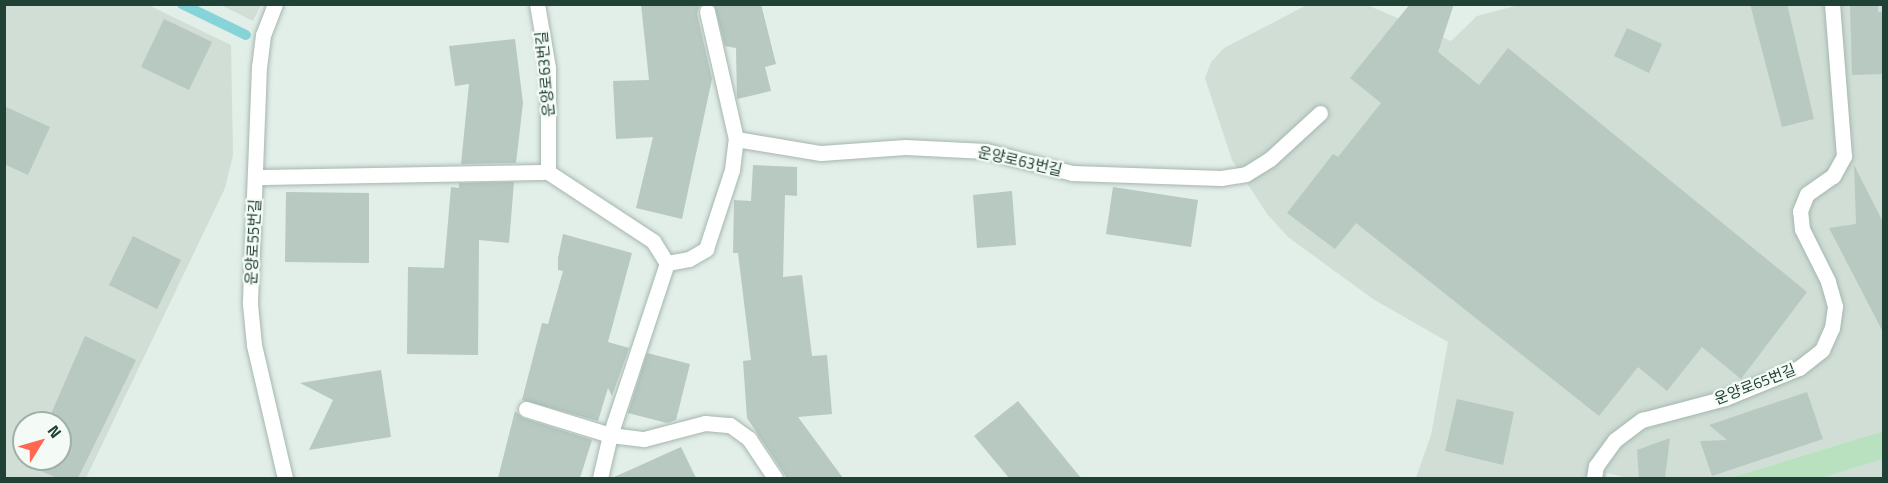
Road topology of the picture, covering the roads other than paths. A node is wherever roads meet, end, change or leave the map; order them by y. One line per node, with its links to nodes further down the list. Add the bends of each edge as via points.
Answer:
1 (275, 4): 8 (lane, 운양로55번길, via 263,35)
2 (537, 4): 7 (lane, 운양로63번길, via 548,68)
3 (1832, 4): 15 (lane, 운양로65번길, via 1844,156 1833,176 1807,194 1800,211 1802,229 1828,281 1835,306 1832,328 1822,350 1799,368 1725,398 1642,420 1615,440 1596,466)
4 (707, 11): 6 (lane)
5 (1320, 113): 6 (lane, 운양로63번길, via 1270,159 1246,174 1221,178 1072,173 986,151 905,147 821,153)
6 (736, 139): 9 (lane, via 732,170 706,249 689,259)
7 (548, 172): 8 (lane); 9 (lane, via 653,241)
8 (257, 177): 12 (lane, 운양로55번길, via 250,304 253,335)
9 (667, 263): 11 (lane)
10 (525, 410): 11 (lane)
11 (610, 435): 13 (lane); 14 (lane, via 644,439 705,423 730,425 750,439)
12 (285, 478)
13 (600, 478)
14 (775, 478)
15 (1594, 478)

